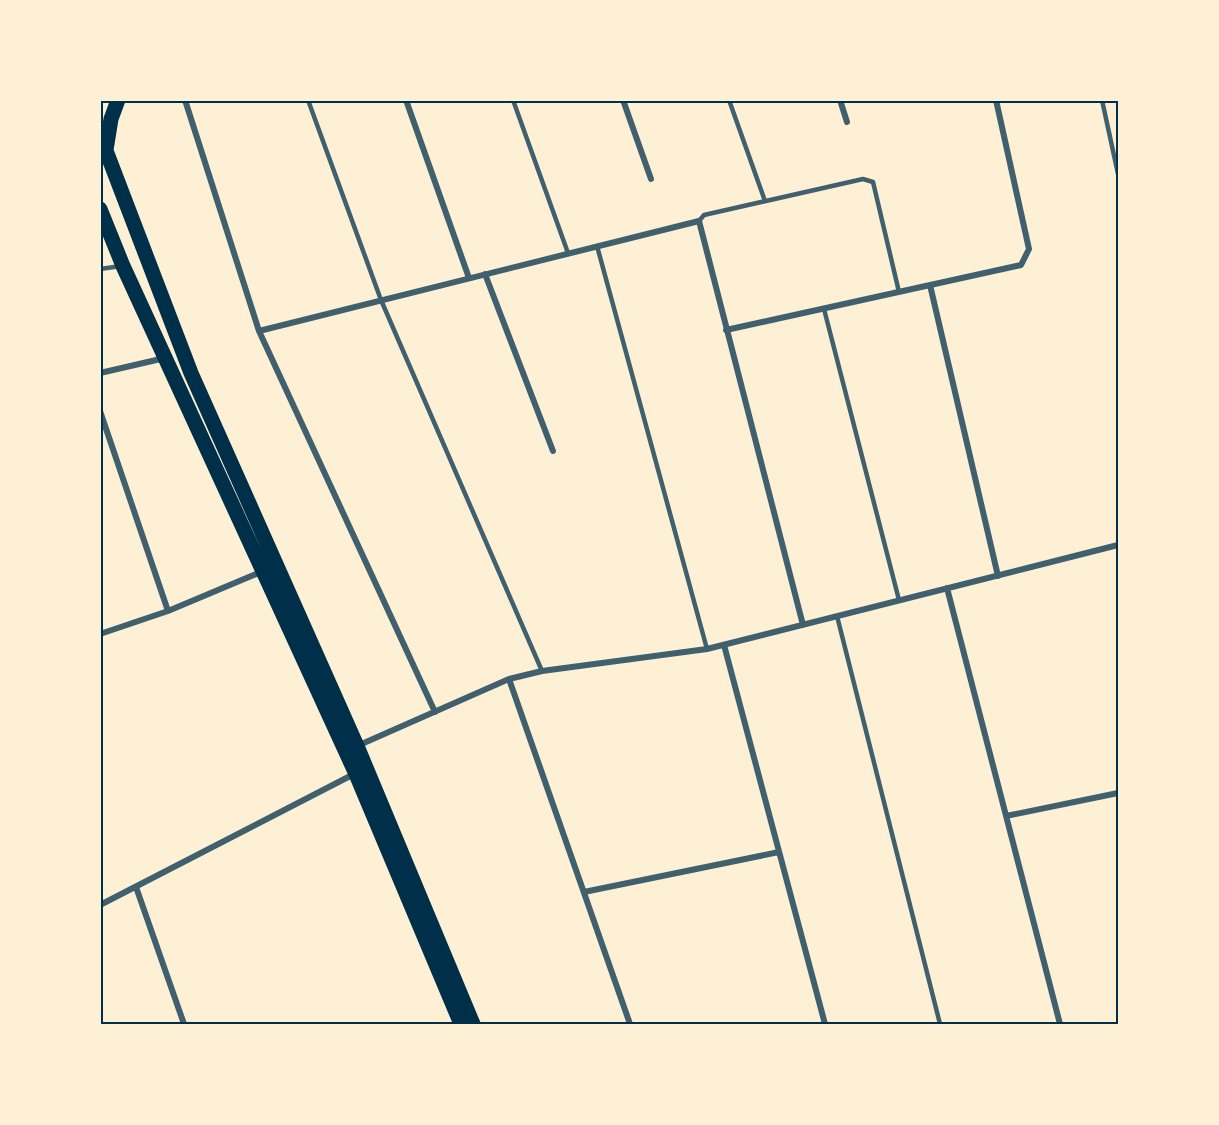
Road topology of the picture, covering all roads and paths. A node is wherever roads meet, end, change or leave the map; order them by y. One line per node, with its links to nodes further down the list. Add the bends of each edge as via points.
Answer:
1 (118, 100): 13 (main road)
2 (185, 100): 30 (street)
3 (308, 100): 27 (lane)
4 (406, 100): 24 (street)
5 (513, 100): 20 (lane)
6 (623, 100): 15 (street)
7 (729, 100): 16 (lane)
8 (840, 100): 11 (street)
9 (996, 100): 25 (street, via 1029,249 1021,265)
10 (1102, 100): 14 (lane)
11 (848, 122)
12 (100, 135): 13 (main road)
13 (106, 151): 49 (main road, via 190,373)
14 (1119, 174)
15 (651, 179)
16 (765, 201): 18 (lane, via 704,215); 26 (lane, via 863,179 873,182)
17 (100, 209): 21 (main road)
18 (699, 221): 19 (street); 29 (street)
19 (597, 246): 20 (street); 45 (lane)
20 (568, 254): 23 (street)
21 (123, 266): 22 (lane); 31 (main road)
22 (100, 269)
23 (484, 274): 24 (street); 34 (street)
24 (469, 278): 27 (street)
25 (930, 285): 26 (street); 37 (street)
26 (899, 292): 28 (street)
27 (381, 300): 30 (street); 46 (lane)
28 (824, 309): 29 (street); 39 (lane)
29 (726, 330): 42 (street)
30 (258, 331): 48 (street)
31 (165, 358): 32 (street); 36 (main road)
32 (100, 373)
33 (100, 411): 40 (street)
34 (553, 451)
35 (1119, 545): 37 (street)
36 (262, 571): 40 (street); 49 (main road)
37 (998, 576): 38 (street)
38 (947, 588): 39 (street); 52 (street)
39 (899, 600): 41 (street)
40 (168, 611): 43 (street)
41 (837, 616): 42 (street); 62 (lane)
42 (803, 625): 44 (street)
43 (100, 634)
44 (724, 645): 45 (street); 53 (street)
45 (707, 649): 46 (street)
46 (542, 671): 47 (street)
47 (509, 679): 48 (street); 55 (street)
48 (435, 711): 49 (street)
49 (351, 748): 50 (main road)
50 (361, 771): 54 (street); 58 (main road); 59 (main road)
51 (1119, 793): 52 (street)
52 (1006, 816): 63 (street)
53 (780, 852): 55 (street); 61 (street)
54 (136, 887): 56 (street); 57 (street)
55 (584, 892): 60 (street)
56 (100, 905)
57 (184, 1024)
58 (460, 1024)
59 (473, 1024)
60 (630, 1024)
61 (825, 1024)
62 (940, 1024)
63 (1060, 1024)

